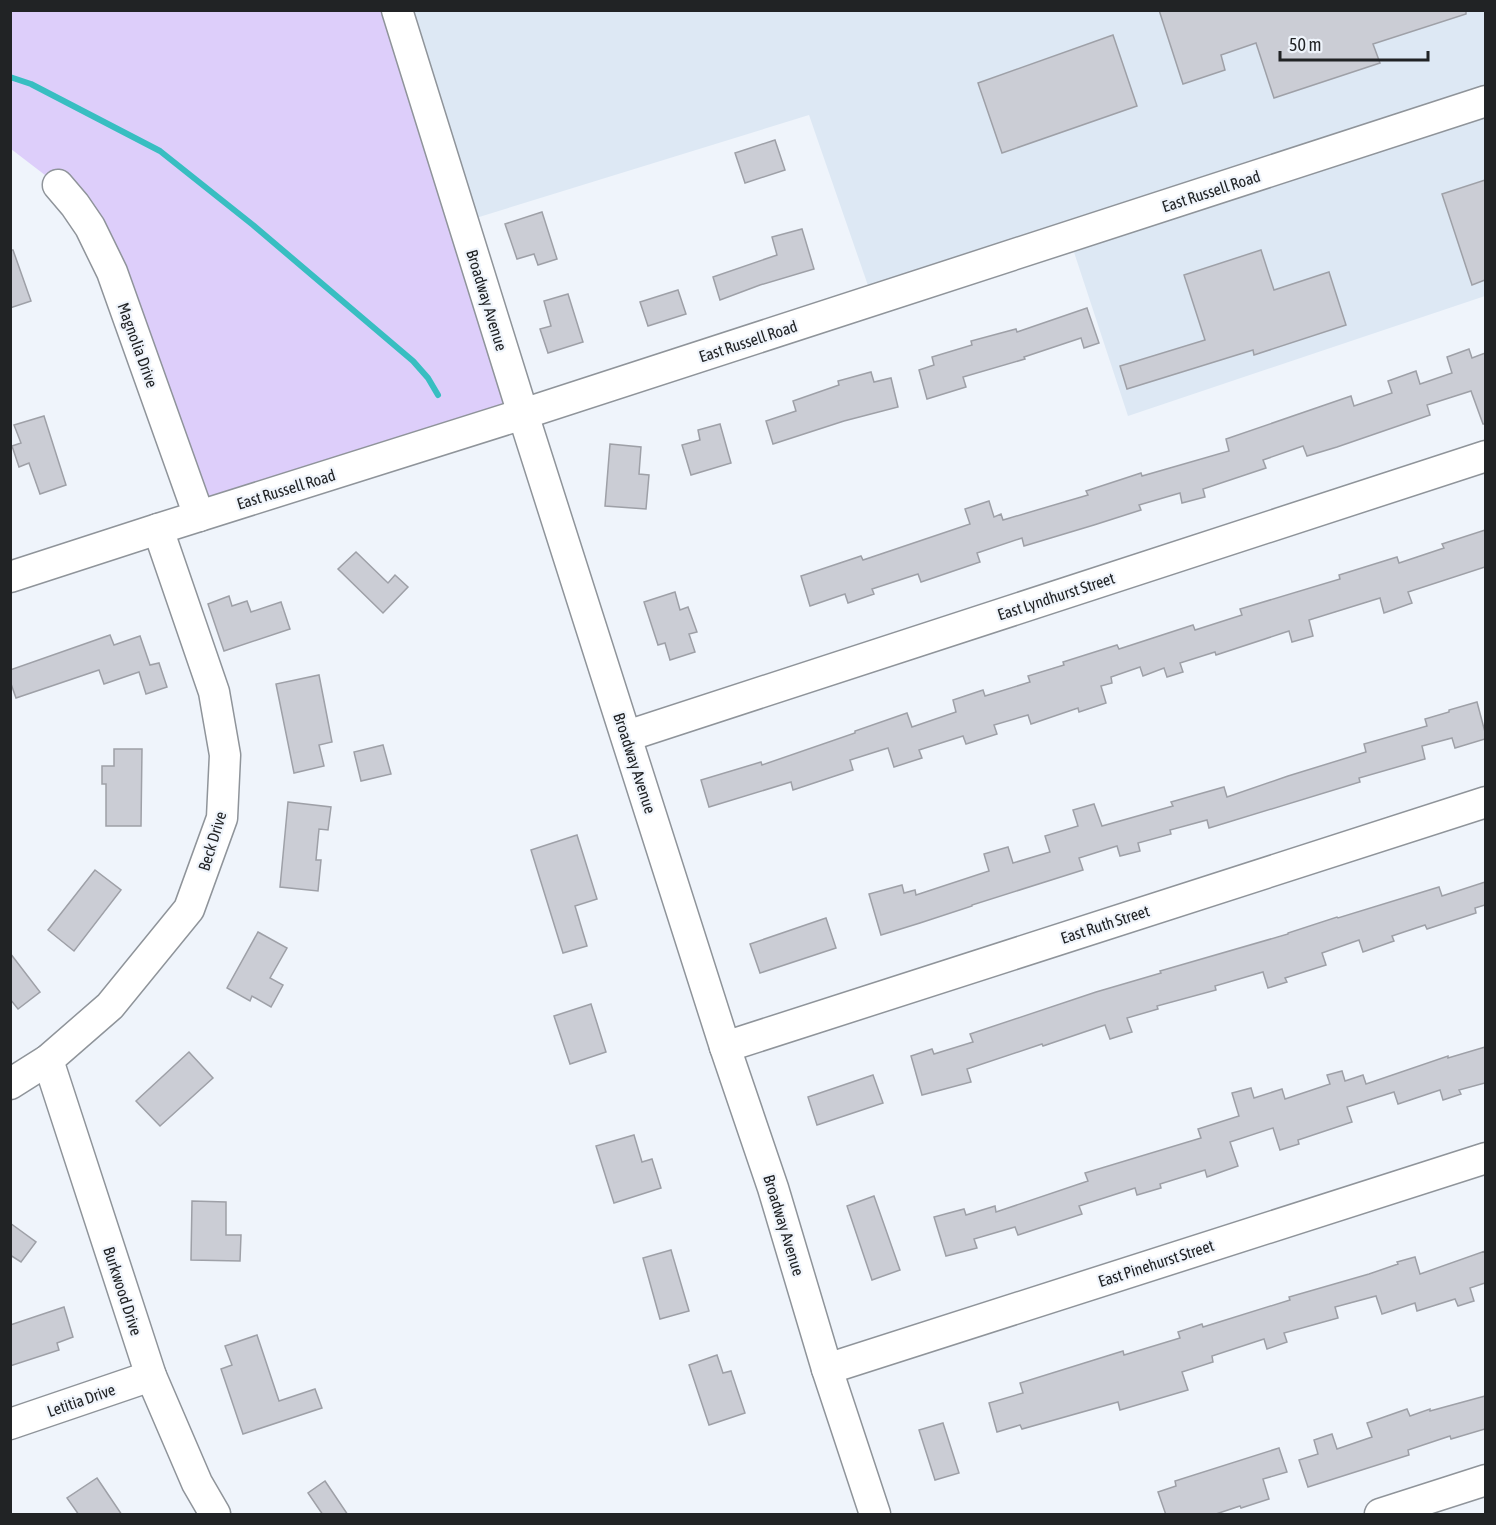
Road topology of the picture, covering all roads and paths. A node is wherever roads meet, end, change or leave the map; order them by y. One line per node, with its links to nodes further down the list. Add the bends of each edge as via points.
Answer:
1 (397, 10): 4 (street, Broadway Avenue)
2 (1485, 101): 4 (street, East Russell Road)
3 (58, 185): 6 (street, Magnolia Drive, via 90,227 112,272)
4 (523, 414): 6 (street, East Russell Road); 9 (street, Broadway Avenue)
5 (1485, 456): 9 (street, East Lyndhurst Street)
6 (198, 516): 7 (street, East Russell Road)
7 (158, 529): 8 (street, East Russell Road); 12 (street, Beck Drive, via 214,692 225,755 222,818 189,909 110,1006)
8 (10, 577)
9 (627, 736): 11 (street, Broadway Avenue)
10 (1485, 802): 11 (street, East Ruth Street)
11 (725, 1047): 15 (street, Broadway Avenue, via 773,1188)
12 (48, 1060): 13 (street, Beck Drive); 16 (street, Burkwood Drive)
13 (10, 1084)
14 (1485, 1158): 15 (street, East Pinehurst Street)
15 (827, 1369): 20 (street, Broadway Avenue)
16 (150, 1376): 17 (street, Letitia Drive); 19 (street, Burkwood Drive, via 197,1484)
17 (10, 1424)
18 (1485, 1480): 21 (street)
19 (215, 1515)
20 (875, 1515)
21 (1380, 1515)

